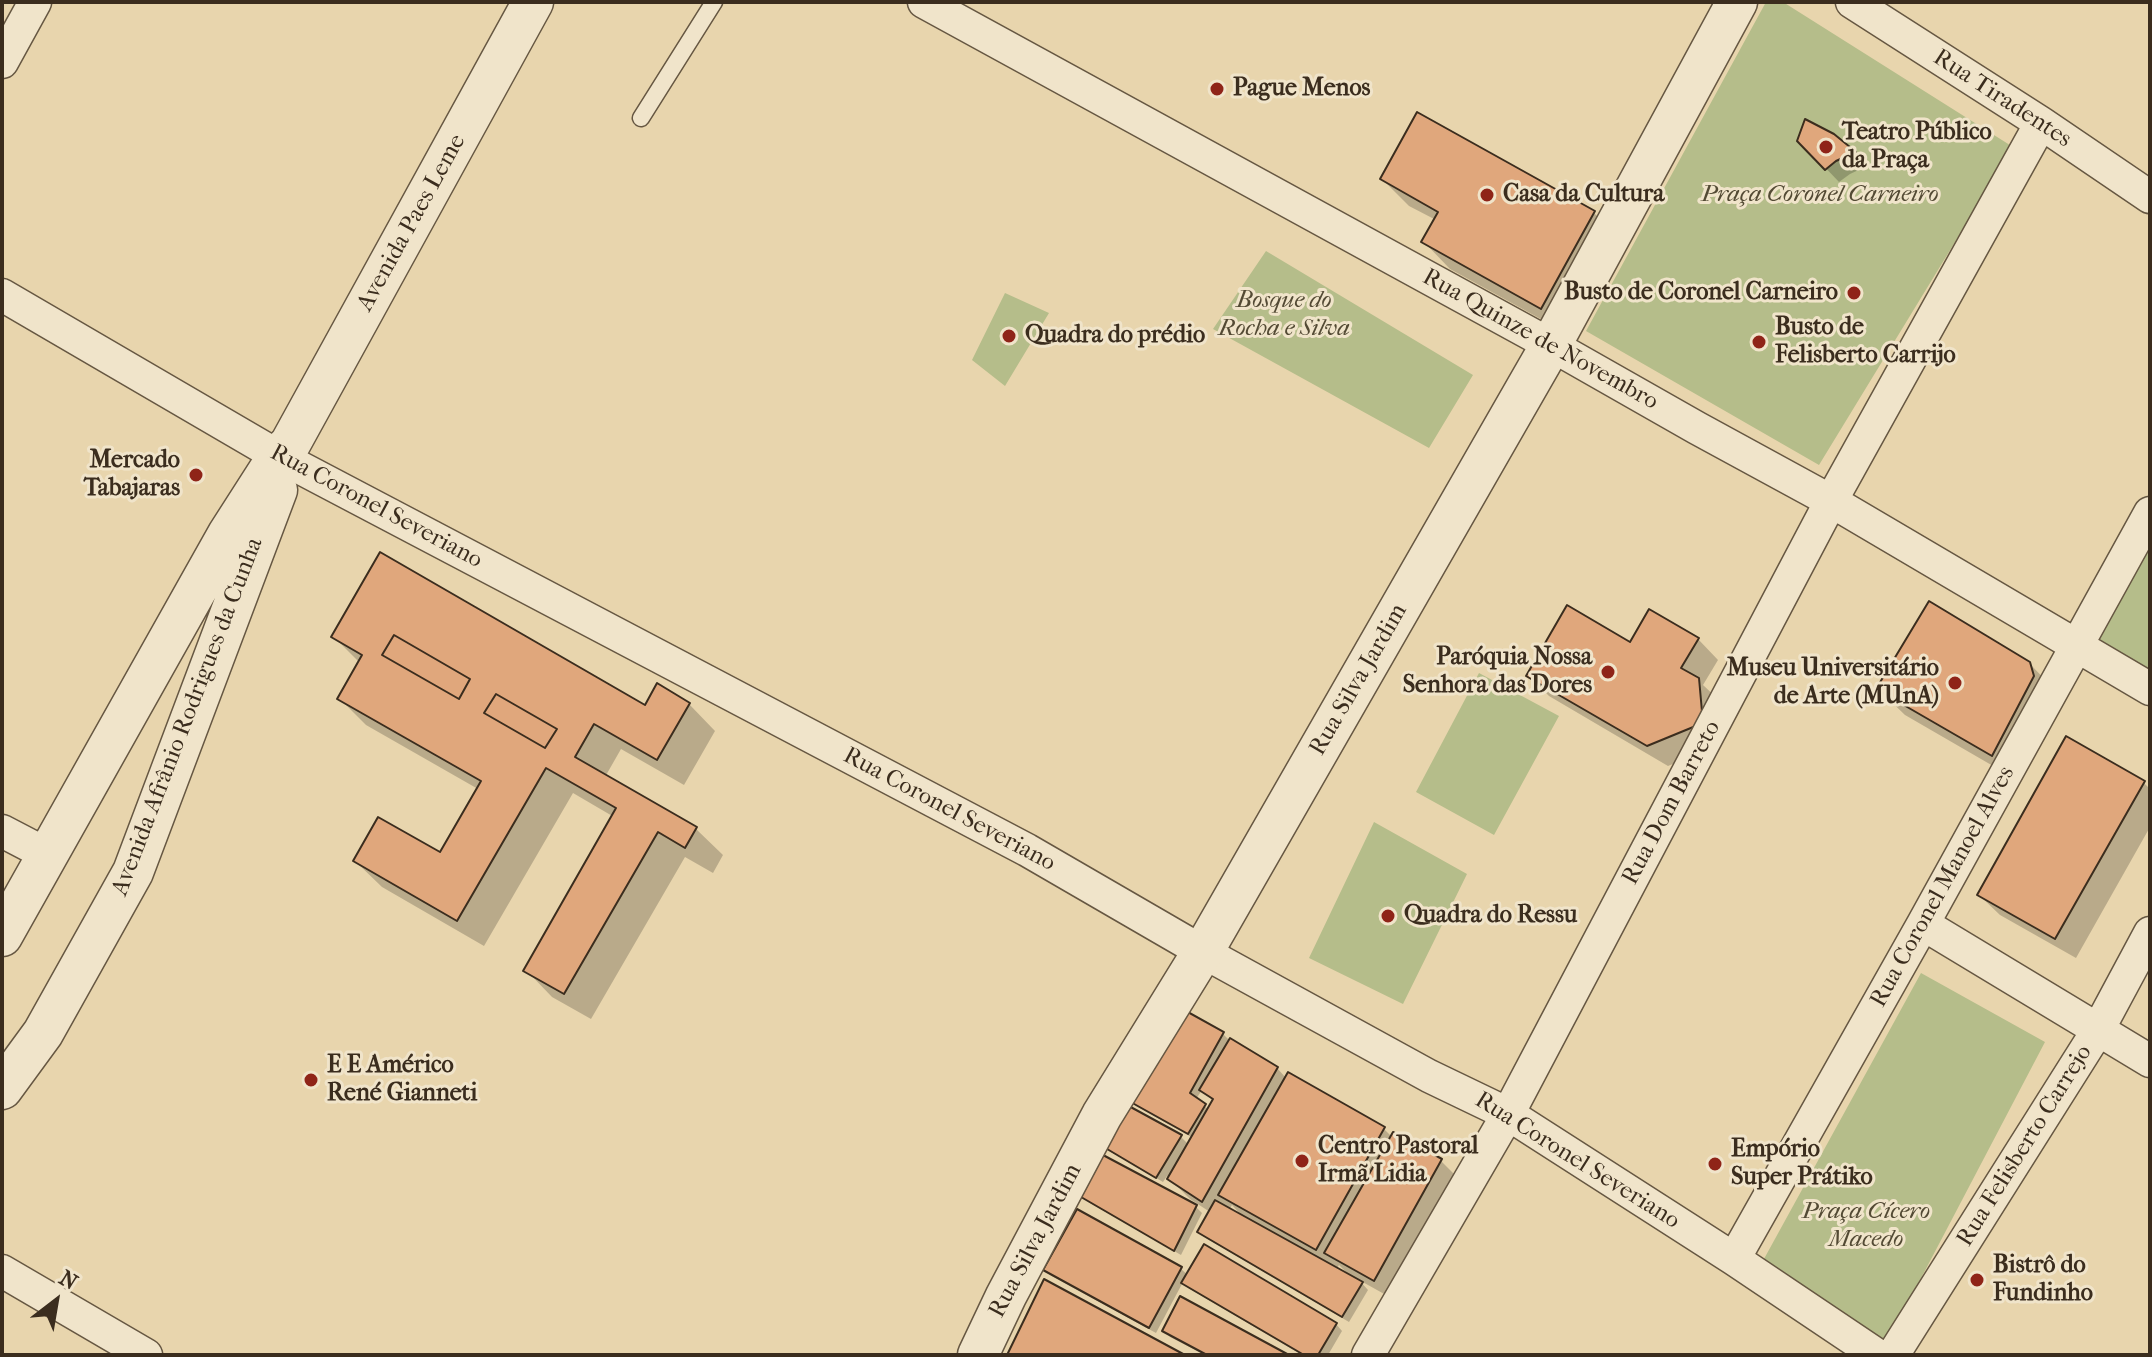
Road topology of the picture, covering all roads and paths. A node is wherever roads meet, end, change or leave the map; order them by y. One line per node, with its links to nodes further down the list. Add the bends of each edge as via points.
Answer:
1 (35, 2): 7 (street)
2 (533, 2): 13 (street, Avenida Paes Leme)
3 (714, 2): 8 (lane)
4 (924, 2): 12 (street, Rua Quinze de Novembro)
5 (1737, 2): 12 (street, Rua Silva Jardim)
6 (1852, 2): 9 (street, Rua Tiradentes)
7 (2, 62)
8 (641, 118)
9 (2041, 123): 10 (street, Rua Tiradentes); 14 (street, Rua Dom Barreto)
10 (2150, 197)
11 (2, 295): 13 (street, Rua Coronel Severiano)
12 (1551, 345): 14 (street, Rua Quinze de Novembro); 23 (street, Rua Silva Jardim)
13 (285, 454): 19 (street, Avenida Afrânio Rodrigues da Cunha, via 228,534); 23 (street, Rua Coronel Severiano, via 1027,850); 26 (street, Avenida Afrânio Rodrigues da Cunha, via 133,872 43,1033)
14 (1831, 501): 16 (street, Rua Quinze de Novembro); 27 (street, Rua Dom Barreto)
15 (2149, 517): 16 (street, Rua Coronel Manoel Alves)
16 (2078, 645): 17 (street, Rua Quinze de Novembro); 20 (street, Rua Coronel Manoel Alves)
17 (2150, 689)
18 (2, 831): 19 (street)
19 (48, 855): 22 (street, Avenida Afrânio Rodrigues da Cunha)
20 (1923, 924): 24 (street); 28 (street, Rua Coronel Manoel Alves)
21 (2150, 933): 24 (street, Rua Felisberto Carrejo)
22 (2, 936)
23 (1203, 952): 27 (street, Rua Coronel Severiano); 31 (street, Rua Silva Jardim, via 1102,1115)
24 (2098, 1030): 25 (street); 34 (street, Rua Felisberto Carrejo)
25 (2150, 1061)
26 (2, 1089)
27 (1508, 1114): 28 (street, Rua Coronel Severiano); 32 (street, Rua Dom Barreto)
28 (1734, 1259): 33 (street, Rua Coronel Severiano)
29 (2, 1271): 30 (street)
30 (146, 1355)
31 (978, 1355)
32 (1368, 1355)
33 (1877, 1355)
34 (1893, 1355)

